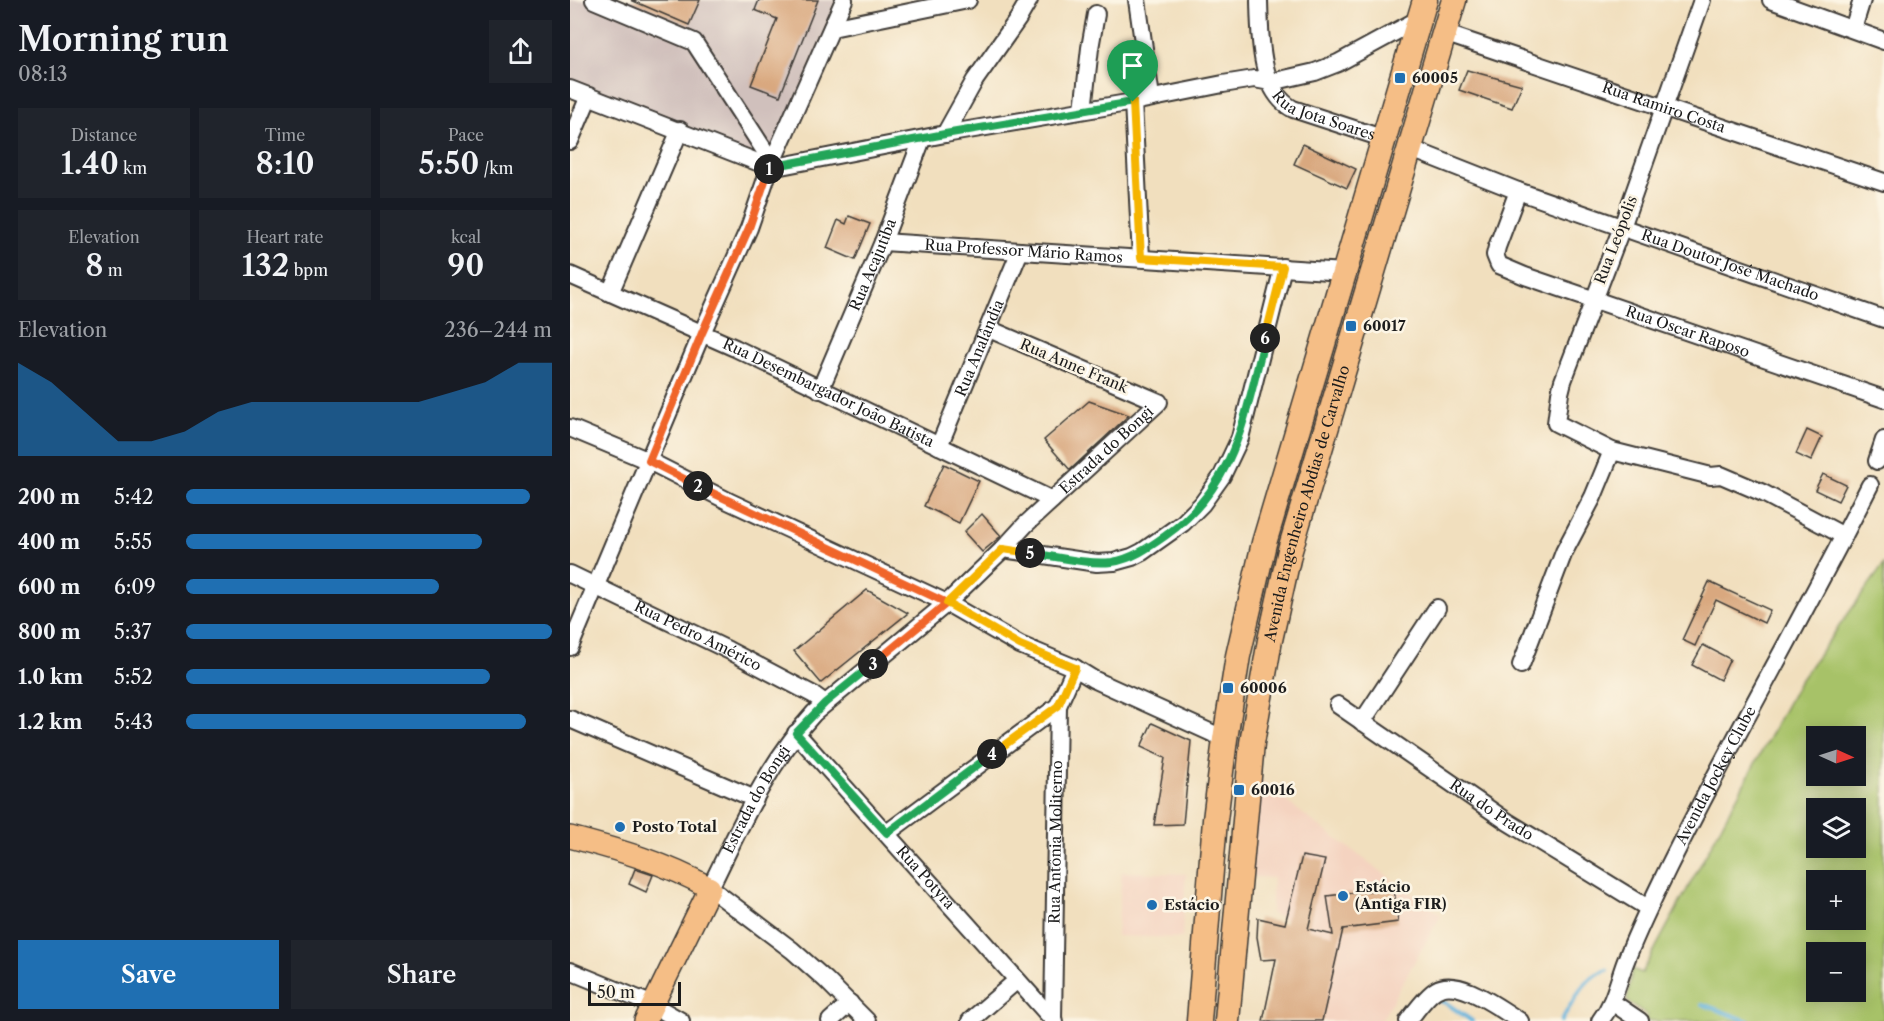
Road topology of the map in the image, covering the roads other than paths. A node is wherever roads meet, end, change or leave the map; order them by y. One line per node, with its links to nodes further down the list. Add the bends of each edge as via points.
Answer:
1 (594, 0): 30 (street, via 694,42)
2 (844, 0): 13 (street)
3 (968, 0): 13 (street)
4 (1029, 0): 25 (street, via 975,80)
5 (1137, 0): 20 (street)
6 (1259, 0): 17 (street, via 1265,75)
7 (1454, 0): 15 (highway, Avenida Engenheiro Abdias de Carvalho)
8 (1702, 0): 22 (street, Rua Leópolis)
9 (1771, 0): 14 (street)
10 (1863, 0): 14 (street)
11 (1422, 9): 17 (street, via 1338,63); 27 (highway, Avenida Engenheiro Abdias de Carvalho)
12 (1096, 14): 23 (street)
13 (832, 28): 30 (street)
14 (1853, 29): 16 (street)
15 (1444, 33): 22 (street, Rua Ramiro Costa); 29 (highway, Avenida Engenheiro Abdias de Carvalho)
16 (1884, 41)
17 (1271, 82): 20 (street, via 1254,79); 27 (street, Rua Jota Soares, via 1279,98 1293,109)
18 (570, 88): 19 (street)
19 (589, 96): 24 (street); 28 (street)
20 (1151, 97): 21 (street)
21 (1133, 102): 23 (street); 36 (street)
22 (1664, 106): 31 (street, Rua Ramiro Costa); 33 (street, Rua Leópolis)
23 (1083, 110): 25 (street)
24 (680, 130): 30 (street); 40 (street)
25 (945, 134): 26 (street)
26 (922, 139): 30 (street); 34 (street, Rua Acajutiba)
27 (1385, 139): 38 (highway, Avenida Engenheiro Abdias de Carvalho)
28 (570, 141)
29 (1409, 148): 32 (street, Rua Doutor José Machado); 88 (highway, Avenida Engenheiro Abdias de Carvalho, via 1290,550 1270,640 1252,743)
30 (771, 165): 44 (street, via 749,228)
31 (1884, 182)
32 (1518, 191): 33 (street, Rua Doutor José Machado); 41 (street, Rua Oscar Raposo, via 1497,247 1497,264)
33 (1622, 227): 41 (street, Rua Leópolis); 42 (street, Rua Doutor José Machado)
34 (883, 242): 35 (street, Rua Professor Mário Ramos); 45 (street, Rua Acajutiba)
35 (1020, 251): 36 (street, Rua Professor Mário Ramos); 43 (street, Rua Analândia)
36 (1141, 258): 37 (street, Rua Professor Mário Ramos)
37 (1283, 267): 38 (street, Rua Professor Mário Ramos); 57 (street, via 1240,438 1203,504 1183,524 1132,557 1113,562)
38 (1344, 272): 71 (highway, Avenida Engenheiro Abdias de Carvalho, via 1264,543 1238,656)
39 (570, 275): 40 (street, Rua Desembargador João Batista)
40 (610, 293): 44 (street, Rua Desembargador João Batista)
41 (1593, 299): 46 (street, Rua Oscar Raposo); 51 (street, Rua Leópolis, via 1560,393 1556,423)
42 (1884, 319)
43 (989, 329): 47 (street, Rua Anne Frank); 50 (street, Rua Analândia)
44 (702, 333): 45 (street, Rua Desembargador João Batista); 52 (street)
45 (820, 390): 50 (street, Rua Desembargador João Batista)
46 (1884, 399)
47 (1159, 402): 55 (street, Estrada do Bongi)
48 (570, 428): 52 (street)
49 (1884, 440): 53 (street)
50 (939, 446): 55 (street, Rua Desembargador João Batista)
51 (1612, 451): 56 (street, via 1711,476 1721,475); 63 (street, via 1564,552)
52 (649, 461): 59 (street); 60 (street)
53 (1877, 462)
54 (1870, 485): 56 (street, Avenida Jockey Clube)
55 (1052, 500): 57 (street, Estrada do Bongi)
56 (1844, 536): 76 (street, Avenida Jockey Clube, via 1716,771)
57 (1003, 549): 60 (street, Estrada do Bongi)
58 (570, 574): 59 (street, Rua Pedro Américo)
59 (597, 586): 62 (street); 65 (street, Rua Pedro Américo)
60 (947, 603): 64 (street, via 1020,645); 65 (street, Estrada do Bongi)
61 (1437, 608): 69 (street)
62 (570, 647)
63 (1521, 665)
64 (1075, 668): 67 (street, Rua Antônia Moliterno); 71 (street)
65 (825, 703): 70 (street, Estrada do Bongi)
66 (1338, 705): 69 (street, Rua do Prado)
67 (1058, 706): 73 (street); 82 (street, Rua Antônia Moliterno)
68 (570, 719): 72 (street)
69 (1362, 722): 76 (street, Rua do Prado, via 1509,822)
70 (796, 733): 72 (street, Estrada do Bongi); 73 (street, Rua Potyra)
71 (1225, 739): 87 (highway, Avenida Engenheiro Abdias de Carvalho)
72 (754, 799): 75 (street, Estrada do Bongi)
73 (887, 833): 78 (street, Rua Potyra)
74 (570, 837): 75 (main road, via 641,856)
75 (710, 888): 80 (street, via 792,950); 81 (main road, Estrada do Bongi)
76 (1648, 908): 79 (street, Avenida Jockey Clube)
77 (570, 971): 81 (street)
78 (1016, 981): 82 (street, Rua Potyra); 86 (street)
79 (1612, 1002): 91 (street, Avenida Jockey Clube); 92 (street)
80 (850, 1003): 84 (street); 85 (street)
81 (649, 1013): 83 (street)
82 (1053, 1020)
83 (681, 1021)
84 (830, 1021)
85 (867, 1021)
86 (970, 1021)
87 (1200, 1021)
88 (1227, 1021)
89 (1408, 1021): 90 (street, via 1433,992 1447,985 1464,988)
90 (1520, 1021)
91 (1599, 1021)
92 (1640, 1021)

